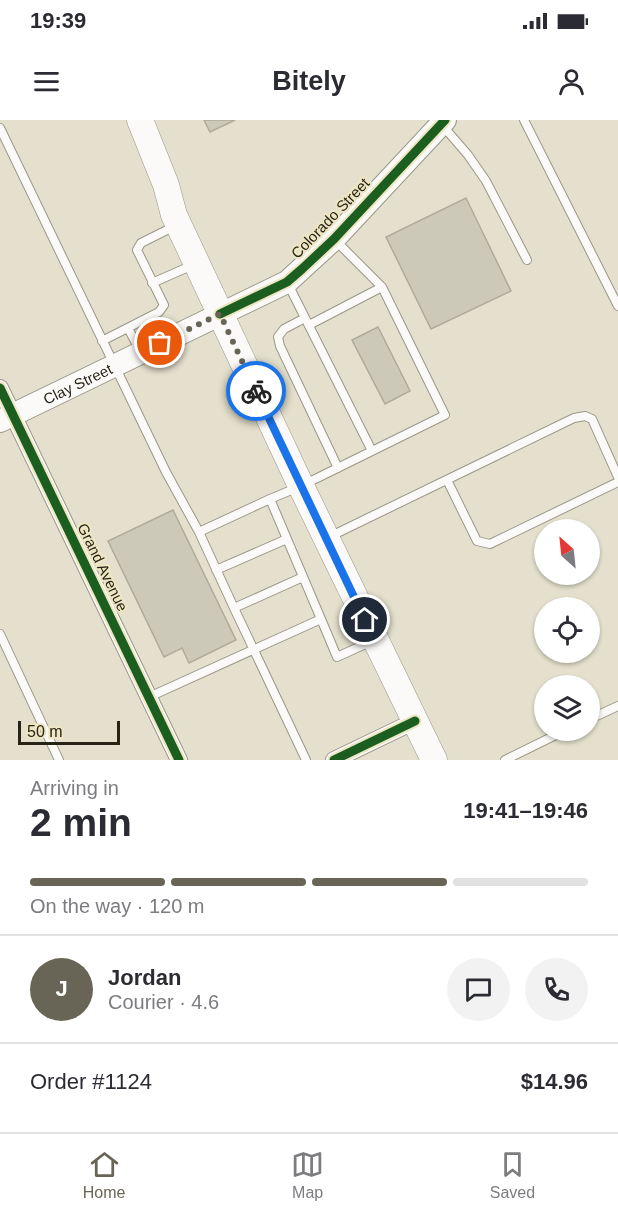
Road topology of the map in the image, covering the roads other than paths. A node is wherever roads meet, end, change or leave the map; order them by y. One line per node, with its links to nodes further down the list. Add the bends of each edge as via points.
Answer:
1 (124, 120): 6 (main road, via 165,206)
2 (140, 120): 6 (main road)
3 (524, 120): 13 (lane)
4 (442, 121): 7 (street, Colorado Street); 8 (lane, via 486,181)
5 (0, 128): 17 (lane)
6 (176, 220): 9 (main road); 11 (lane, via 141,243 137,250)
7 (333, 239): 10 (street, Colorado Street); 12 (lane)
8 (527, 260)
9 (196, 263): 11 (lane); 14 (main road)
10 (287, 282): 14 (street, Colorado Street); 15 (lane)
11 (152, 284): 16 (lane, via 164,305 159,312)
12 (382, 287): 15 (lane); 22 (lane, via 444,416)
13 (618, 306)
14 (220, 314): 18 (street, Clay Street); 26 (main road)
15 (307, 321): 22 (lane); 23 (lane, via 284,329 278,337)
16 (128, 328): 17 (lane); 18 (lane)
17 (102, 340): 19 (lane)
18 (140, 353): 19 (street, Clay Street)
19 (114, 366): 21 (street, Clay Street); 28 (lane)
20 (0, 388): 21 (street, Grand Avenue)
21 (7, 418): 38 (street, Grand Avenue)
22 (372, 451): 23 (lane)
23 (338, 468): 26 (lane)
24 (618, 479): 25 (lane, via 490,544 477,541); 25 (lane, via 592,419 585,416)
25 (447, 480): 29 (lane)
26 (301, 486): 27 (lane); 29 (main road)
27 (270, 499): 28 (lane); 30 (lane)
28 (199, 532): 31 (lane)
29 (326, 538): 36 (main road)
30 (287, 539): 31 (lane); 32 (lane)
31 (216, 570): 33 (lane)
32 (303, 577): 33 (lane); 34 (lane)
33 (234, 608): 37 (lane)
34 (321, 619): 36 (lane, via 337,657); 37 (lane)
35 (0, 634): 43 (lane)
36 (375, 640): 41 (main road)
37 (254, 650): 38 (lane); 45 (lane)
38 (149, 697): 44 (street, Grand Avenue)
39 (618, 706): 40 (lane)
40 (600, 714)
41 (415, 721): 46 (street); 47 (main road)
42 (544, 741): 48 (lane)
43 (59, 760)
44 (179, 760)
45 (306, 760)
46 (334, 760)
47 (434, 760)
48 (505, 760)

